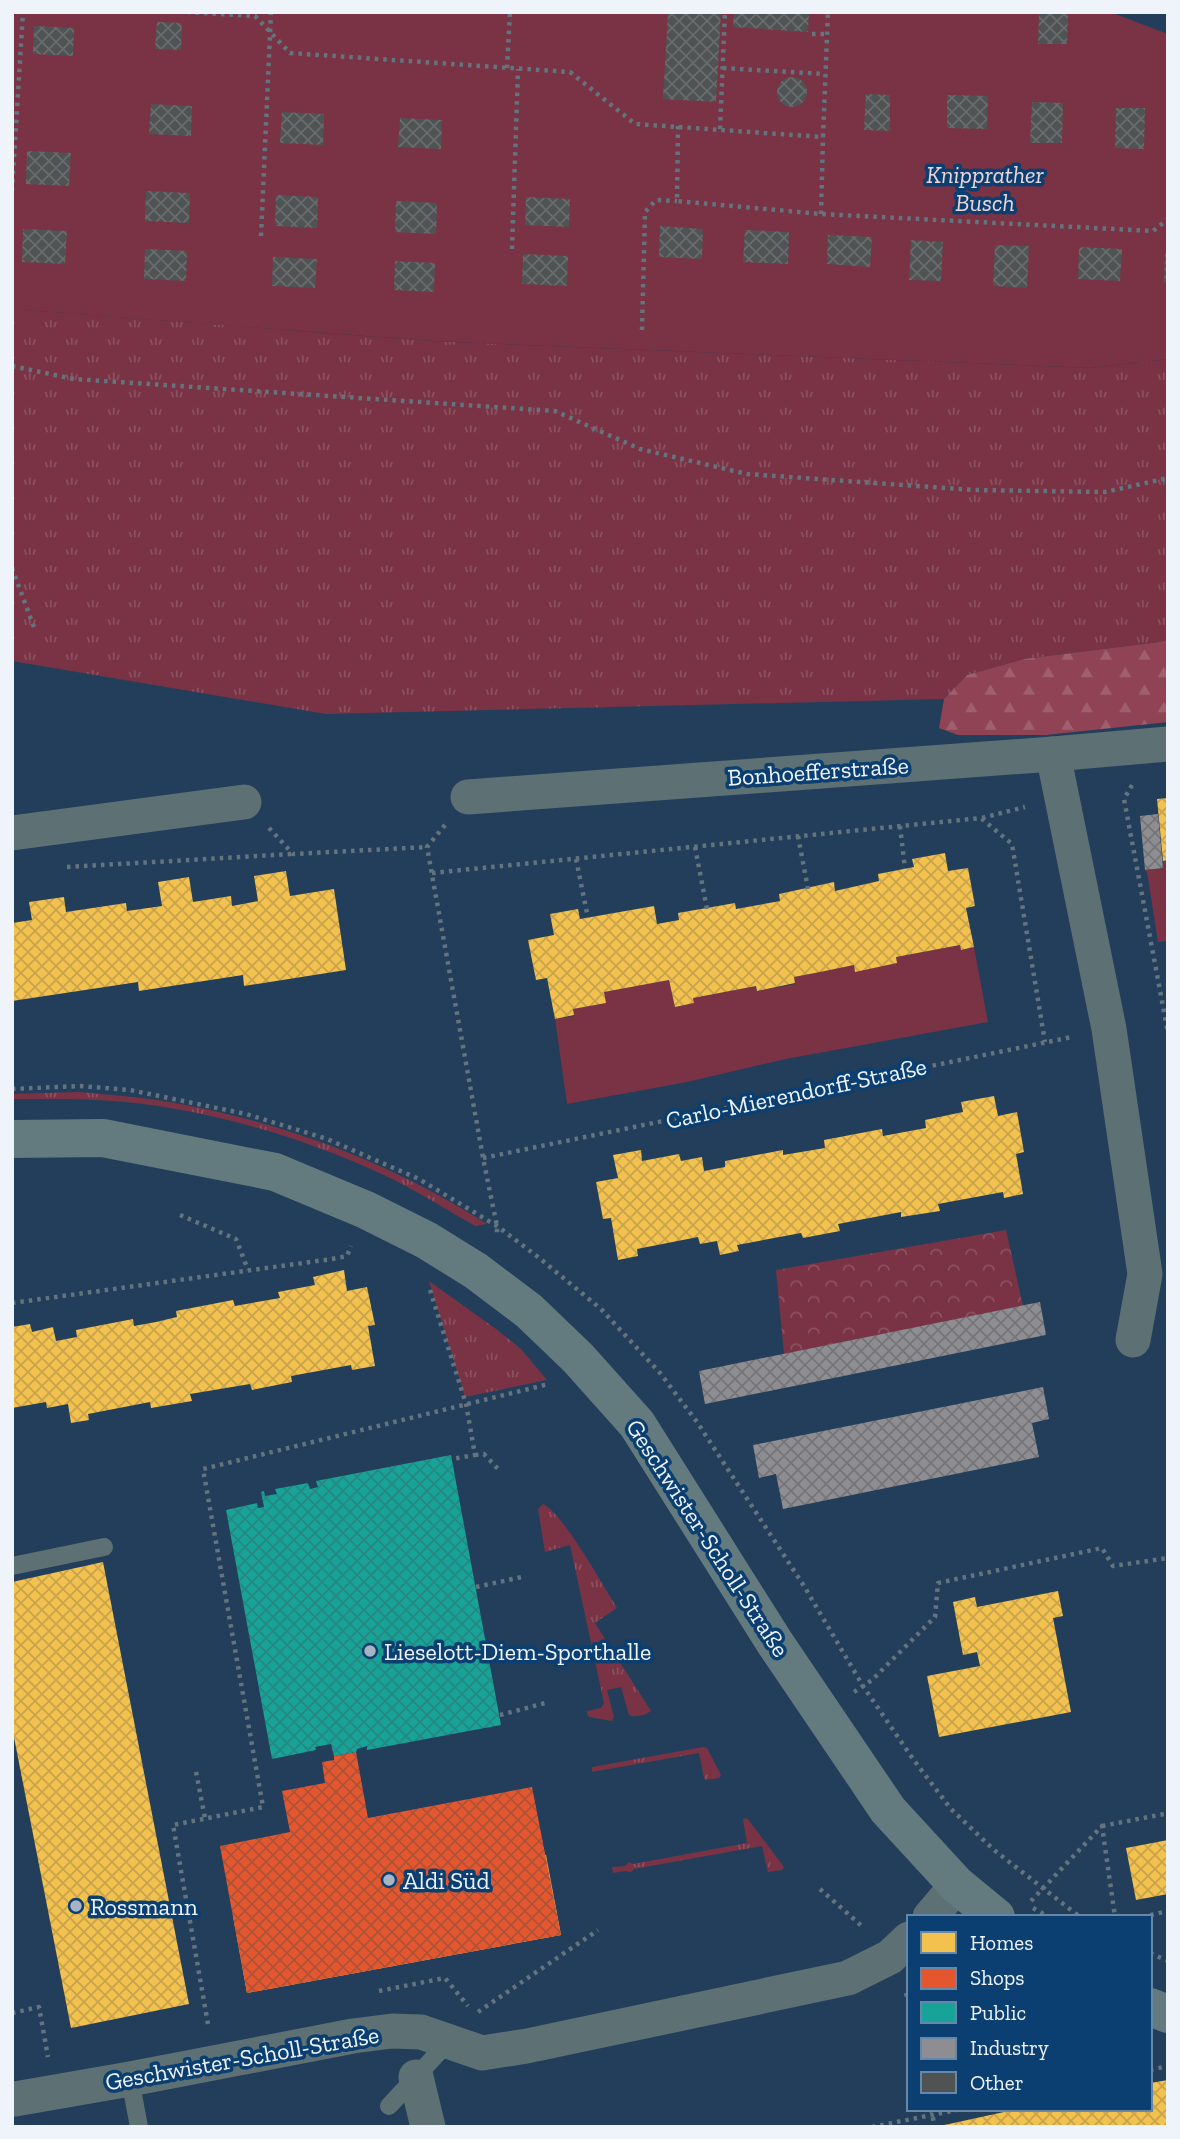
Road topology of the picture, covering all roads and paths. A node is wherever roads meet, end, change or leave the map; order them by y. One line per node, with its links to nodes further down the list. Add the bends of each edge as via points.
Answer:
1 (23, 12): 17 (path)
2 (187, 12): 7 (path, via 255,16)
3 (271, 12): 7 (path)
4 (510, 12): 10 (path)
5 (725, 12): 11 (path)
6 (828, 12): 9 (path)
7 (271, 32): 10 (path, via 290,53); 21 (path)
8 (813, 34): 9 (path)
9 (827, 34): 13 (path)
10 (507, 68): 12 (path)
11 (723, 68): 13 (path); 15 (path)
12 (518, 69): 14 (path, via 570,72 635,124); 22 (path)
13 (825, 74): 16 (path)
14 (678, 126): 15 (path); 18 (path)
15 (720, 130): 16 (path)
16 (823, 137): 19 (path)
17 (12, 191)
18 (677, 201): 19 (path); 23 (path, via 656,200 645,212)
19 (821, 214): 20 (path, via 1153,231)
20 (1168, 219)
21 (261, 236)
22 (512, 249)
23 (642, 330)
24 (12, 366): 25 (path, via 74,379 555,411 640,449 747,474 974,489 1105,492)
25 (1168, 478)
26 (12, 568): 27 (path)
27 (35, 630)
28 (1168, 744): 29 (street, Bonhoefferstraße)
29 (1053, 754): 31 (street, Bonhoefferstraße); 48 (street)
30 (1136, 779): 49 (path, via 1124,799)
31 (468, 797): 38 (path)
32 (244, 802): 36 (street); 40 (path)
33 (1030, 806): 34 (path)
34 (981, 818): 35 (path); 50 (path, via 1012,845)
35 (900, 827): 37 (path); 43 (path)
36 (12, 833)
37 (798, 836): 39 (path); 45 (path)
38 (427, 847): 40 (path); 44 (path)
39 (695, 847): 41 (path); 46 (path)
40 (293, 854): 42 (path)
41 (576, 859): 44 (path); 47 (path)
42 (67, 867)
43 (905, 869)
44 (432, 873): 52 (path)
45 (808, 889)
46 (706, 909)
47 (588, 918)
48 (1109, 1029): 50 (path, Carlo-Mierendorff-Straße); 60 (street, via 1145,1274)
49 (1168, 1033)
50 (1045, 1042): 52 (path, Carlo-Mierendorff-Straße)
51 (12, 1139): 61 (street, Geschwister-Scholl-Straße, via 103,1138 275,1172 426,1240 528,1311)
52 (483, 1158): 55 (path, via 497,1226)
53 (180, 1215): 56 (path, via 236,1239)
54 (352, 1244): 56 (path, via 347,1256)
55 (496, 1248)
56 (248, 1270): 58 (path)
57 (429, 1287): 62 (path)
58 (12, 1303)
59 (615, 1324): 61 (path)
60 (1133, 1340)
61 (578, 1358): 62 (path, via 550,1384); 78 (street, Geschwister-Scholl-Straße, via 637,1424 775,1643 888,1810)
62 (466, 1405): 63 (path); 76 (path, via 202,1469 263,1807)
63 (475, 1455): 64 (path); 65 (path, via 484,1454)
64 (452, 1459)
65 (499, 1470)
66 (104, 1547): 68 (lane)
67 (1168, 1558): 71 (path, via 1113,1566 1102,1548 938,1583 935,1617 872,1680)
68 (12, 1566)
69 (522, 1577): 70 (path)
70 (475, 1587)
71 (847, 1696)
72 (549, 1702): 73 (path)
73 (500, 1714)
74 (196, 1772): 76 (path)
75 (1164, 1814): 77 (path)
76 (205, 1818): 89 (path, via 173,1825)
77 (1102, 1826): 79 (path); 82 (path)
78 (957, 1885): 79 (street, Geschwister-Scholl-Straße); 81 (street)
79 (1012, 1911)
80 (1168, 1911): 83 (path)
81 (932, 1915)
82 (1115, 1915)
83 (1151, 1915)
84 (598, 1930): 91 (path, via 475,2015)
85 (907, 1941): 91 (street, Geschwister-Scholl-Straße, via 890,1957 848,1978)
86 (1152, 1954): 87 (path)
87 (1168, 1961)
88 (12, 2013): 94 (path, via 39,2007)
89 (208, 2024)
90 (449, 2041): 91 (street, Geschwister-Scholl-Straße); 92 (lane); 93 (street, Geschwister-Scholl-Straße, via 421,2032 392,2031)
91 (482, 2053)
92 (416, 2077): 96 (lane); 100 (street)
93 (130, 2079): 94 (street, Geschwister-Scholl-Straße); 99 (lane)
94 (55, 2092): 95 (street, Geschwister-Scholl-Straße)
95 (16, 2102)
96 (389, 2106)
97 (932, 2112): 98 (path); 101 (path)
98 (934, 2123)
99 (139, 2127)
100 (428, 2127)
101 (872, 2127)

